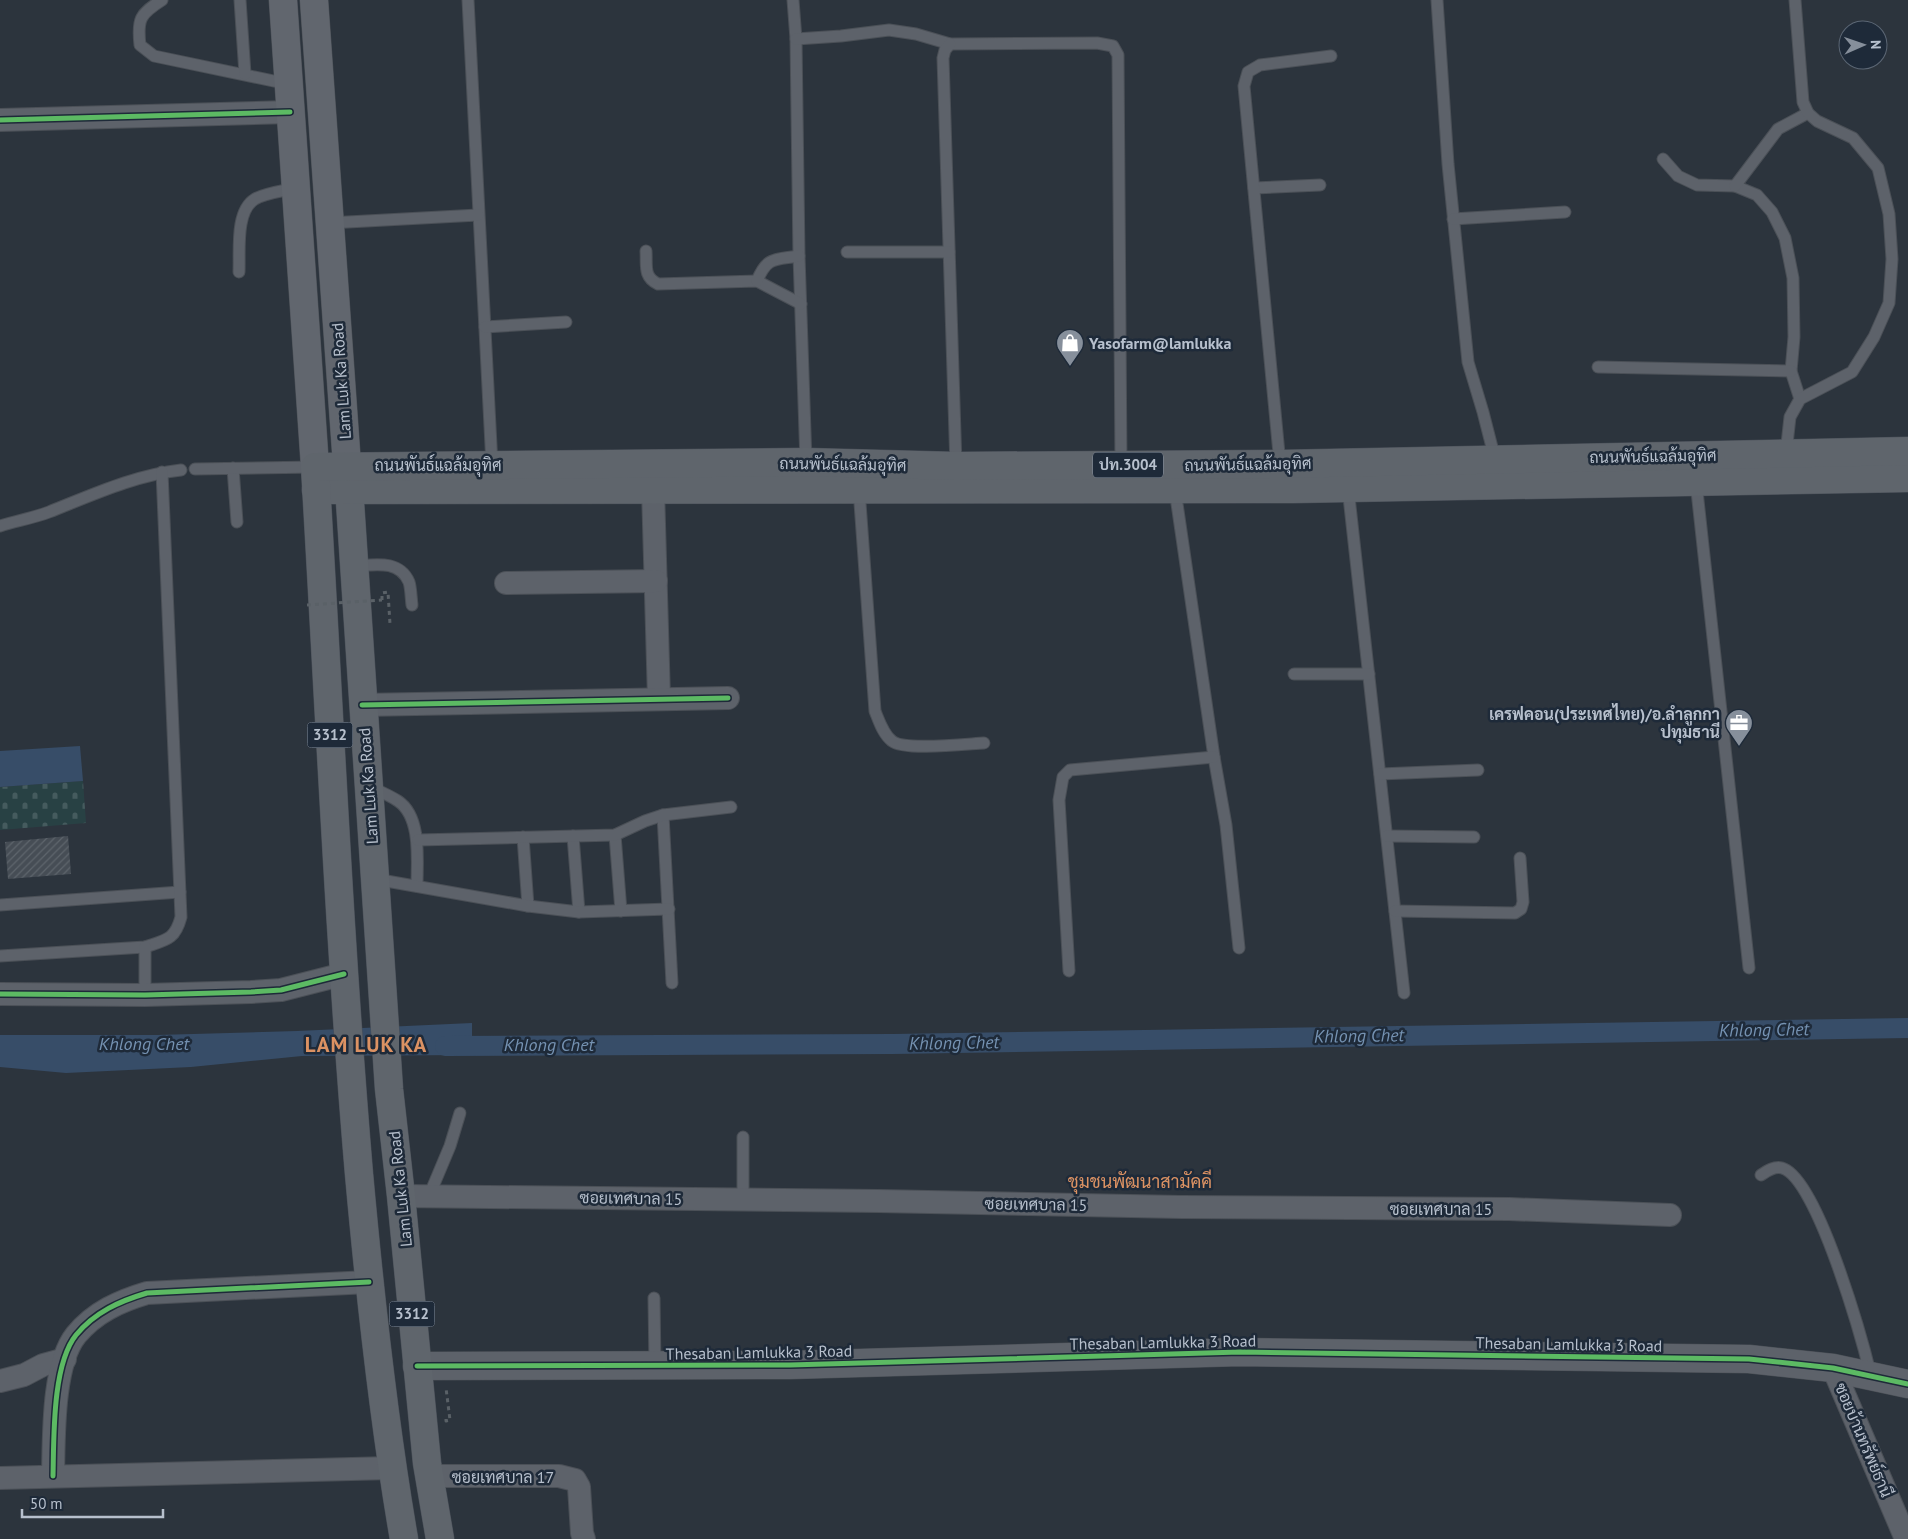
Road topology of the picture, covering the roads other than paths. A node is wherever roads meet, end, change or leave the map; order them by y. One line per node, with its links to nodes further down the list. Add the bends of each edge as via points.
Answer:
1 (162, 0): 12 (lane, via 146,10 138,28 140,45 154,56)
2 (240, 0): 12 (lane)
3 (283, 0): 13 (main road, Lam Luk Ka Road / 3312)
4 (314, 0): 25 (main road, Lam Luk Ka Road / 3312)
5 (468, 0): 23 (lane)
6 (793, 0): 9 (lane)
7 (1437, 0): 24 (lane)
8 (1795, 0): 15 (lane, via 1803,102)
9 (796, 39): 10 (lane, via 889,30); 29 (lane)
10 (950, 44): 28 (lane, via 943,58); 44 (lane, via 1097,43 1113,46 1118,55)
11 (1331, 56): 21 (lane, via 1260,65 1248,72 1244,86)
12 (245, 74): 13 (lane)
13 (288, 84): 14 (main road, Lam Luk Ka Road / 3312)
14 (290, 112): 16 (street); 20 (main road, Lam Luk Ka Road / 3312)
15 (1808, 113): 19 (lane, via 1778,129); 37 (lane, via 1817,121 1853,138 1878,168 1889,214 1892,260 1889,303 1874,337 1852,372)
16 (0, 120)
17 (1663, 159): 19 (lane, via 1678,176 1697,185)
18 (1320, 185): 21 (lane)
19 (1735, 186): 36 (lane, via 1756,195 1772,212 1786,238 1792,278 1794,337)
20 (296, 188): 30 (lane, via 256,198 247,204 241,217); 50 (main road, Lam Luk Ka Road / 3312)
21 (1254, 188): 42 (lane)
22 (1565, 212): 24 (lane)
23 (478, 215): 25 (lane); 34 (lane)
24 (1453, 219): 40 (lane, via 1468,362)
25 (329, 223): 51 (main road, Lam Luk Ka Road / 3312)
26 (646, 250): 31 (lane, via 648,276 658,284)
27 (847, 252): 28 (lane)
28 (949, 252): 45 (lane)
29 (799, 256): 31 (lane, via 772,261 763,267); 32 (lane)
30 (239, 272)
31 (757, 281): 32 (lane)
32 (801, 304): 41 (lane)
33 (566, 322): 34 (lane)
34 (484, 327): 43 (lane)
35 (1598, 367): 36 (lane)
36 (1791, 371): 37 (lane)
37 (1800, 399): 39 (lane, via 1790,417)
38 (1908, 450): 39 (main road, ถนนพันธ์แฉล้มอุทิศ / ปท.3004)
39 (1786, 453): 40 (main road, ถนนพันธ์แฉล้มอุทิศ / ปท.3004)
40 (1494, 459): 42 (main road, ถนนพันธ์แฉล้มอุทิศ / ปท.3004)
41 (806, 462): 43 (main road, ถนนพันธ์แฉล้มอุทิศ / ปท.3004); 45 (main road, ถนนพันธ์แฉล้มอุทิศ / ปท.3004)
42 (1280, 464): 44 (main road, ถนนพันธ์แฉล้มอุทิศ / ปท.3004)
43 (492, 465): 51 (main road, ถนนพันธ์แฉล้มอุทิศ / ปท.3004)
44 (1121, 465): 45 (main road, ถนนพันธ์แฉล้มอุทิศ / ปท.3004)
45 (956, 466)
46 (233, 468): 47 (lane); 50 (lane); 58 (lane)
47 (195, 469)
48 (182, 470): 49 (lane)
49 (162, 472): 59 (lane); 85 (lane)
50 (316, 478): 51 (main road, ปท.3004); 97 (main road, Lam Luk Ka Road / 3312)
51 (348, 478): 57 (main road, ถนนพันธ์แฉล้มอุทิศ / ปท.3004); 60 (main road, Lam Luk Ka Road / 3312)
52 (1908, 478): 53 (main road, ถนนพันธ์แฉล้มอุทิศ / ปท.3004)
53 (1696, 482): 56 (main road, ถนนพันธ์แฉล้มอุทิศ / ปท.3004); 95 (lane)
54 (859, 488): 55 (main road, ถนนพันธ์แฉล้มอุทิศ / ปท.3004); 57 (main road, ถนนพันธ์แฉล้มอุทิศ / ปท.3004); 69 (lane, via 875,711 883,732 892,742 912,747)
55 (1174, 488): 56 (main road, ถนนพันธ์แฉล้มอุทิศ / ปท.3004); 70 (lane)
56 (1348, 488): 65 (lane)
57 (653, 489): 61 (street)
58 (237, 522)
59 (0, 526)
60 (354, 566): 63 (lane, via 390,565 401,570 409,582); 68 (main road, Lam Luk Ka Road / 3312)
61 (656, 581): 62 (street); 67 (street)
62 (506, 583)
63 (412, 605)
64 (1294, 674): 65 (lane)
65 (1369, 674): 72 (lane)
66 (728, 698): 67 (street)
67 (659, 699): 68 (street)
68 (362, 705): 73 (main road, Lam Luk Ka Road / 3312)
69 (984, 743)
70 (1214, 757): 93 (lane, via 1226,825); 96 (lane, via 1070,770 1063,777 1059,800)
71 (1478, 770): 72 (lane)
72 (1380, 774): 78 (lane)
73 (368, 786): 81 (lane, via 400,802 409,814); 83 (main road, Lam Luk Ka Road / 3312)
74 (731, 807): 75 (lane)
75 (663, 816): 76 (lane); 88 (lane)
76 (615, 835): 77 (lane); 89 (lane)
77 (573, 836): 79 (lane); 91 (lane)
78 (1387, 836): 80 (lane); 90 (lane)
79 (523, 837): 81 (lane); 87 (lane)
80 (1474, 837)
81 (418, 840): 84 (lane)
82 (1520, 858): 90 (lane, via 1523,902 1515,913)
83 (375, 879): 84 (lane); 105 (main road, Lam Luk Ka Road / 3312, via 389,1089)
84 (417, 886): 87 (lane)
85 (180, 892): 86 (lane); 92 (lane, via 178,931 166,941)
86 (0, 905)
87 (528, 906): 91 (lane)
88 (669, 909): 89 (lane); 98 (lane)
89 (621, 911): 91 (lane)
90 (1395, 911): 99 (lane)
91 (579, 912)
92 (146, 947): 94 (lane); 101 (lane)
93 (1239, 948)
94 (0, 956)
95 (1749, 968)
96 (1069, 971)
97 (344, 977): 101 (street, via 281,990); 109 (main road, Lam Luk Ka Road / 3312)
98 (672, 983)
99 (1404, 993)
100 (0, 994): 101 (street)
101 (145, 995)
102 (460, 1113): 106 (lane)
103 (744, 1137): 107 (lane)
104 (1761, 1175): 115 (lane, via 1783,1168 1797,1179 1809,1197 1852,1306)
105 (401, 1196): 106 (street, ซอยเทศบาล 15); 112 (main road, Lam Luk Ka Road / 3312)
106 (429, 1196): 107 (street, ซอยเทศบาล 15)
107 (743, 1200): 108 (street, ซอยเทศบาล 15, via 1509,1209)
108 (1670, 1215)
109 (369, 1282): 111 (street, via 147,1293 120,1301 94,1317 75,1336); 118 (main road, Lam Luk Ka Road / 3312)
110 (654, 1298): 113 (lane)
111 (65, 1359): 116 (street); 119 (street, via 55,1415)
112 (417, 1366): 113 (street, Thesaban Lamlukka 3 Road); 120 (main road, Lam Luk Ka Road / 3312)
113 (655, 1366): 114 (street, Thesaban Lamlukka 3 Road, via 790,1366 1240,1352 1749,1359)
114 (1833, 1368): 115 (street, Thesaban Lamlukka 3 Road); 125 (street, ซอยบ้านทรัพย์ธานี)
115 (1871, 1376): 117 (street, Thesaban Lamlukka 3 Road)
116 (0, 1381)
117 (1908, 1384)
118 (391, 1468): 119 (street); 122 (main road, Lam Luk Ka Road / 3312)
119 (53, 1476): 121 (street)
120 (430, 1476): 123 (main road, Lam Luk Ka Road / 3312); 124 (street, ซอยเทศบาล 17, via 559,1476 575,1480 579,1487)
121 (0, 1478)
122 (404, 1539)
123 (440, 1539)
124 (584, 1539)
125 (1906, 1539)

